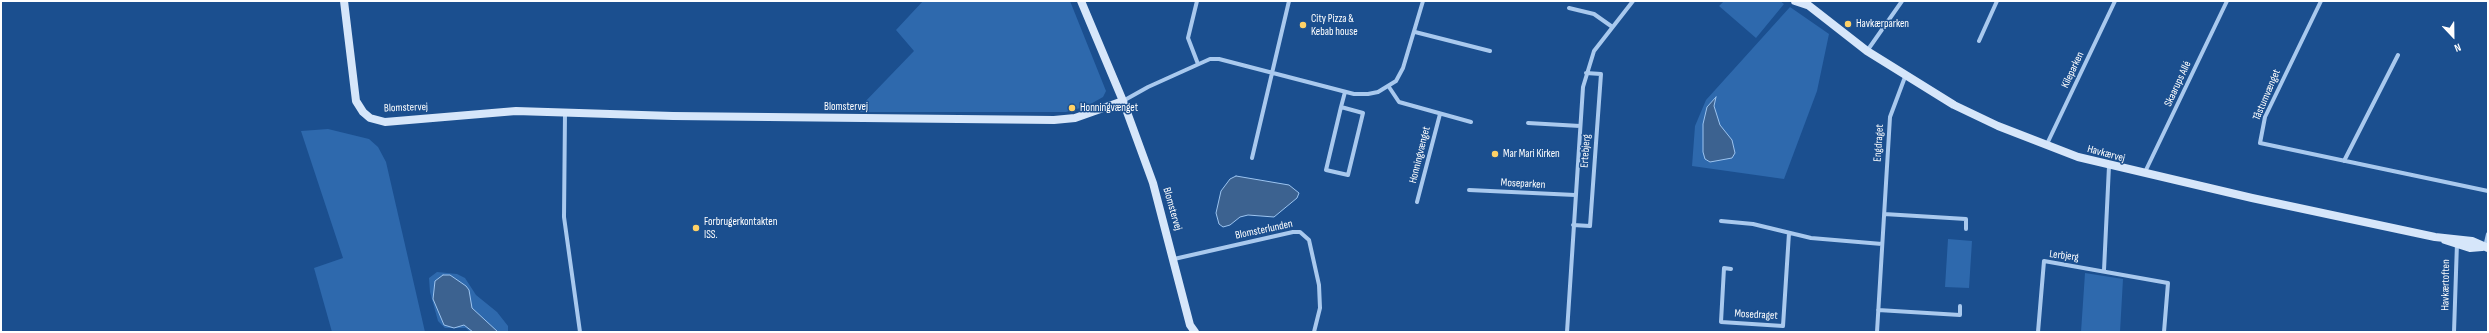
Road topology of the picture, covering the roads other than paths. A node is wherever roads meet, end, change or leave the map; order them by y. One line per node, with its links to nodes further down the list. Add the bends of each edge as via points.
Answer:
1 (344, 1): 29 (street, Blomstervej, via 356,101 370,118 385,122 516,111)
2 (1080, 1): 27 (street, Blomstervej)
3 (1197, 1): 21 (street, via 1188,38)
4 (1289, 1): 22 (street)
5 (1423, 1): 16 (street)
6 (1633, 1): 15 (street, Ertebjerg)
7 (1795, 1): 13 (street, Havkærvej)
8 (1902, 1): 19 (street)
9 (1997, 1): 17 (street)
10 (2115, 1): 34 (street, Kileparken)
11 (2227, 1): 38 (street, Skaarups Allé)
12 (2321, 1): 36 (street, Tåstumvænget, via 2268,112 2260,143)
13 (1805, 3): 19 (street, Havkærvej)
14 (1569, 8): 15 (street, via 1594,14)
15 (1611, 26): 23 (street, Ertebjerg, via 1594,51)
16 (1415, 32): 18 (street); 25 (street, via 1404,68)
17 (1979, 41)
18 (1490, 51)
19 (1867, 51): 24 (street, Havkærvej)
20 (2398, 55): 36 (street)
21 (1198, 64): 22 (street, via 1210,59 1219,59); 27 (street, via 1144,88)
22 (1272, 73): 26 (street); 35 (street)
23 (1586, 73): 33 (street, Ertebjerg); 45 (street, Ertebjerg, via 1601,74 1590,226)
24 (1905, 77): 34 (street, Havkærvej, via 1954,105); 43 (street, Engdraget, via 1890,117)
25 (1389, 87): 26 (street, via 1368,94); 30 (street, Honningvænget, via 1400,102)
26 (1345, 92): 28 (street)
27 (1123, 101): 29 (street, Blomstervej, via 1075,118 1054,120); 52 (street, Blomstervej, via 1153,183)
28 (1341, 108): 28 (street, via 1363,113 1348,175 1326,170)
29 (565, 113): 58 (street, via 564,217)
30 (1440, 114): 31 (street, Honningvænget); 42 (street, Honningvænget)
31 (1471, 122)
32 (1528, 122): 33 (street, Ertebjerg)
33 (1580, 126): 41 (street, Ertebjerg)
34 (2046, 146): 37 (street, Havkærvej)
35 (1252, 158)
36 (2344, 161): 40 (street, Tåstumvænget)
37 (2109, 166): 38 (street, Havkærvej); 54 (street)
38 (2144, 175): 49 (street, Havkærvej)
39 (1469, 190): 41 (street, Moseparken)
40 (2488, 191)
41 (1575, 195): 45 (street, Ertebjerg)
42 (1418, 202)
43 (1884, 214): 46 (street, via 1966,219); 50 (street, Engdraget)
44 (1721, 221): 47 (street, via 1753,224)
45 (1573, 225): 60 (street, Ertebjerg)
46 (1966, 229)
47 (1789, 233): 50 (street, via 1811,238); 53 (street, Mosedraget, via 1783,326 1720,322 1724,268)
48 (2488, 234): 51 (street)
49 (2457, 242): 51 (street, Havkærvej, via 2470,248); 64 (street, Havkærtoften)
50 (1882, 244): 56 (street, Engdraget)
51 (2486, 248)
52 (1174, 259): 57 (street, Blomstervej); 59 (street, Blomsterlunden, via 1300,232 1309,240 1320,285 1320,308)
53 (1731, 269)
54 (2104, 270): 62 (street, Lerbjerg, via 2044,261); 63 (street, Lerbjerg, via 2168,283)
55 (1960, 306): 56 (street, via 1960,315)
56 (1878, 310): 61 (street, Engdraget)
57 (1191, 330)
58 (580, 332)
59 (1314, 332)
60 (1567, 332)
61 (1877, 332)
62 (2038, 332)
63 (2164, 332)
64 (2454, 332)

